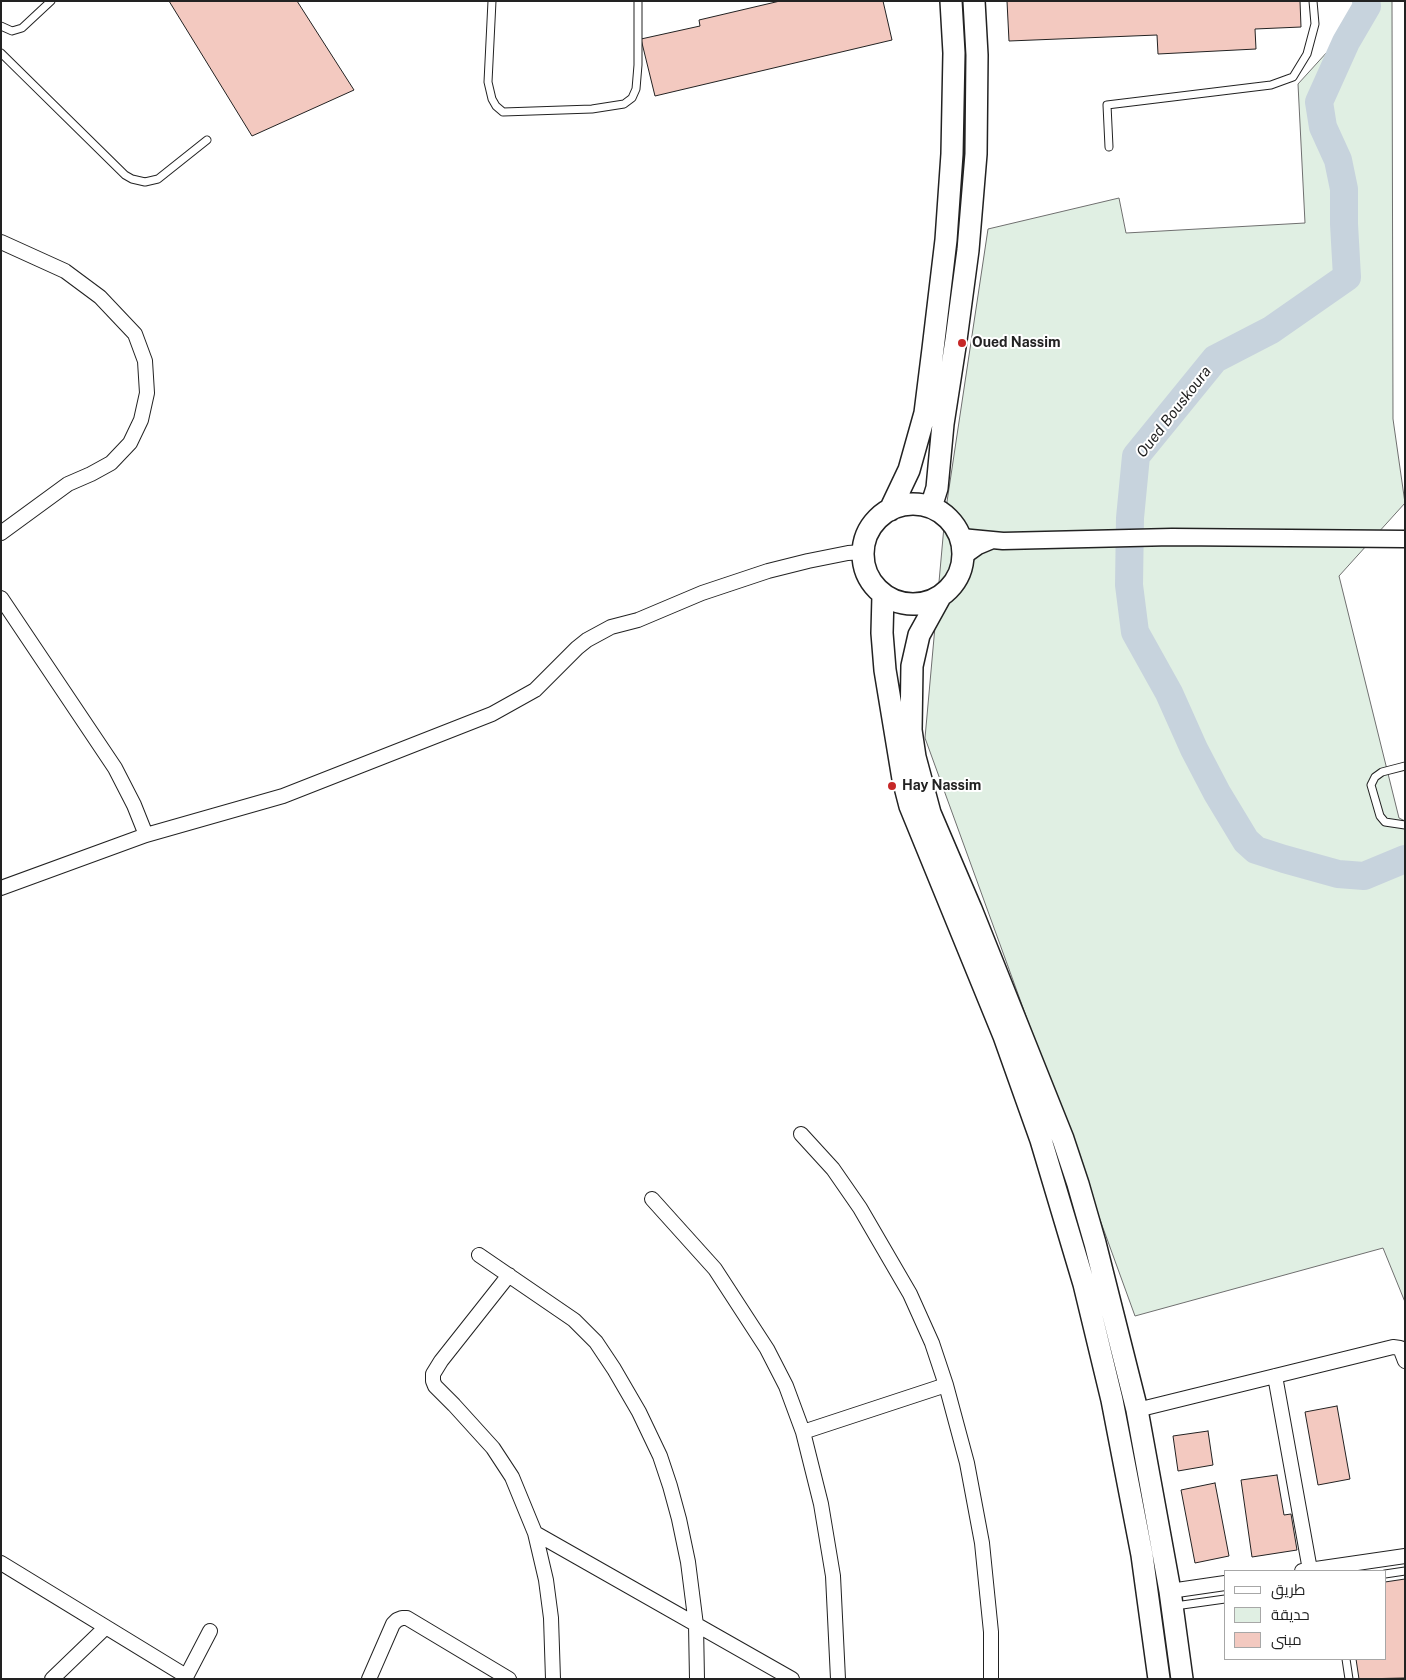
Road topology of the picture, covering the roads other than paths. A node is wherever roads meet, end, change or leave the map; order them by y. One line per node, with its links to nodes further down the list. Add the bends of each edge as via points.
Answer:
1 (51, 1): 7 (lane, via 22,28 12,30)
2 (492, 1): 3 (lane, via 488,82 492,99 503,112 592,109 624,104 632,98 638,65)
3 (638, 1)
4 (950, 1): 13 (main road, via 954,53 946,240 925,413 909,470)
5 (974, 1): 12 (main road, via 976,154 969,241 937,488)
6 (1313, 1): 10 (lane, via 1315,24 1307,54 1293,77 1271,85 1107,105)
7 (1, 26)
8 (1, 53): 9 (lane, via 132,179 145,182 158,179)
9 (208, 140)
10 (1109, 147)
11 (1, 242): 14 (street, via 65,271 100,298 135,334 145,361 147,393 141,420 130,443 111,463 68,484)
12 (931, 507): 13 (main road, via 910,504); 16 (main road, via 954,525)
13 (890, 510): 17 (main road, via 871,527)
14 (1, 533)
15 (1405, 539): 16 (street, via 1172,537 990,541)
16 (962, 547): 19 (main road, via 962,568 957,580)
17 (863, 552): 18 (main road, via 868,576); 23 (street, via 808,561 759,574 612,627 577,648 535,690 492,714 283,796)
18 (883, 595): 19 (main road, via 911,605); 57 (main road, via 885,670 903,780 910,806 1004,1036 1041,1140 1084,1284 1112,1400 1142,1554)
19 (940, 597): 32 (main road, via 919,635 912,666 911,730 922,790 1069,1157 1095,1243)
20 (1, 598): 23 (street, via 120,776)
21 (1405, 766): 22 (lane, via 1382,772 1372,785 1384,822)
22 (1405, 825)
23 (146, 835): 24 (street)
24 (1, 888)
25 (801, 1134): 31 (street, via 834,1169 885,1250 910,1294)
26 (652, 1198): 33 (street, via 715,1269 757,1333 786,1386)
27 (479, 1255): 28 (street)
28 (509, 1275): 34 (street, via 442,1360 433,1380 503,1462); 44 (street, via 574,1320 596,1342 639,1412 660,1456 672,1494 688,1562)
29 (1405, 1361): 30 (street, via 1400,1348 1393,1347)
30 (1275, 1376): 32 (street); 37 (street)
31 (946, 1385): 33 (street); 56 (street, via 967,1463 982,1543 992,1632)
32 (1137, 1410): 43 (main road)
33 (803, 1432): 55 (street, via 821,1504 833,1576)
34 (535, 1533): 44 (street); 52 (street, via 551,1618)
35 (1405, 1556): 38 (street)
36 (1, 1563): 45 (street)
37 (1306, 1570)
38 (1313, 1570)
39 (1405, 1571): 40 (lane)
40 (1386, 1574)
41 (1224, 1582): 43 (street)
42 (1224, 1598): 43 (lane)
43 (1171, 1599): 58 (main road)
44 (696, 1625): 53 (street); 54 (street)
45 (106, 1627): 48 (street); 49 (street)
46 (210, 1631): 48 (street)
47 (1346, 1660): 59 (lane)
48 (186, 1677)
49 (52, 1679)
50 (369, 1679): 51 (street, via 393,1624 402,1618)
51 (509, 1679)
52 (553, 1679)
53 (697, 1679)
54 (792, 1679)
55 (838, 1679)
56 (991, 1679)
57 (1158, 1679)
58 (1182, 1679)
59 (1349, 1679)

